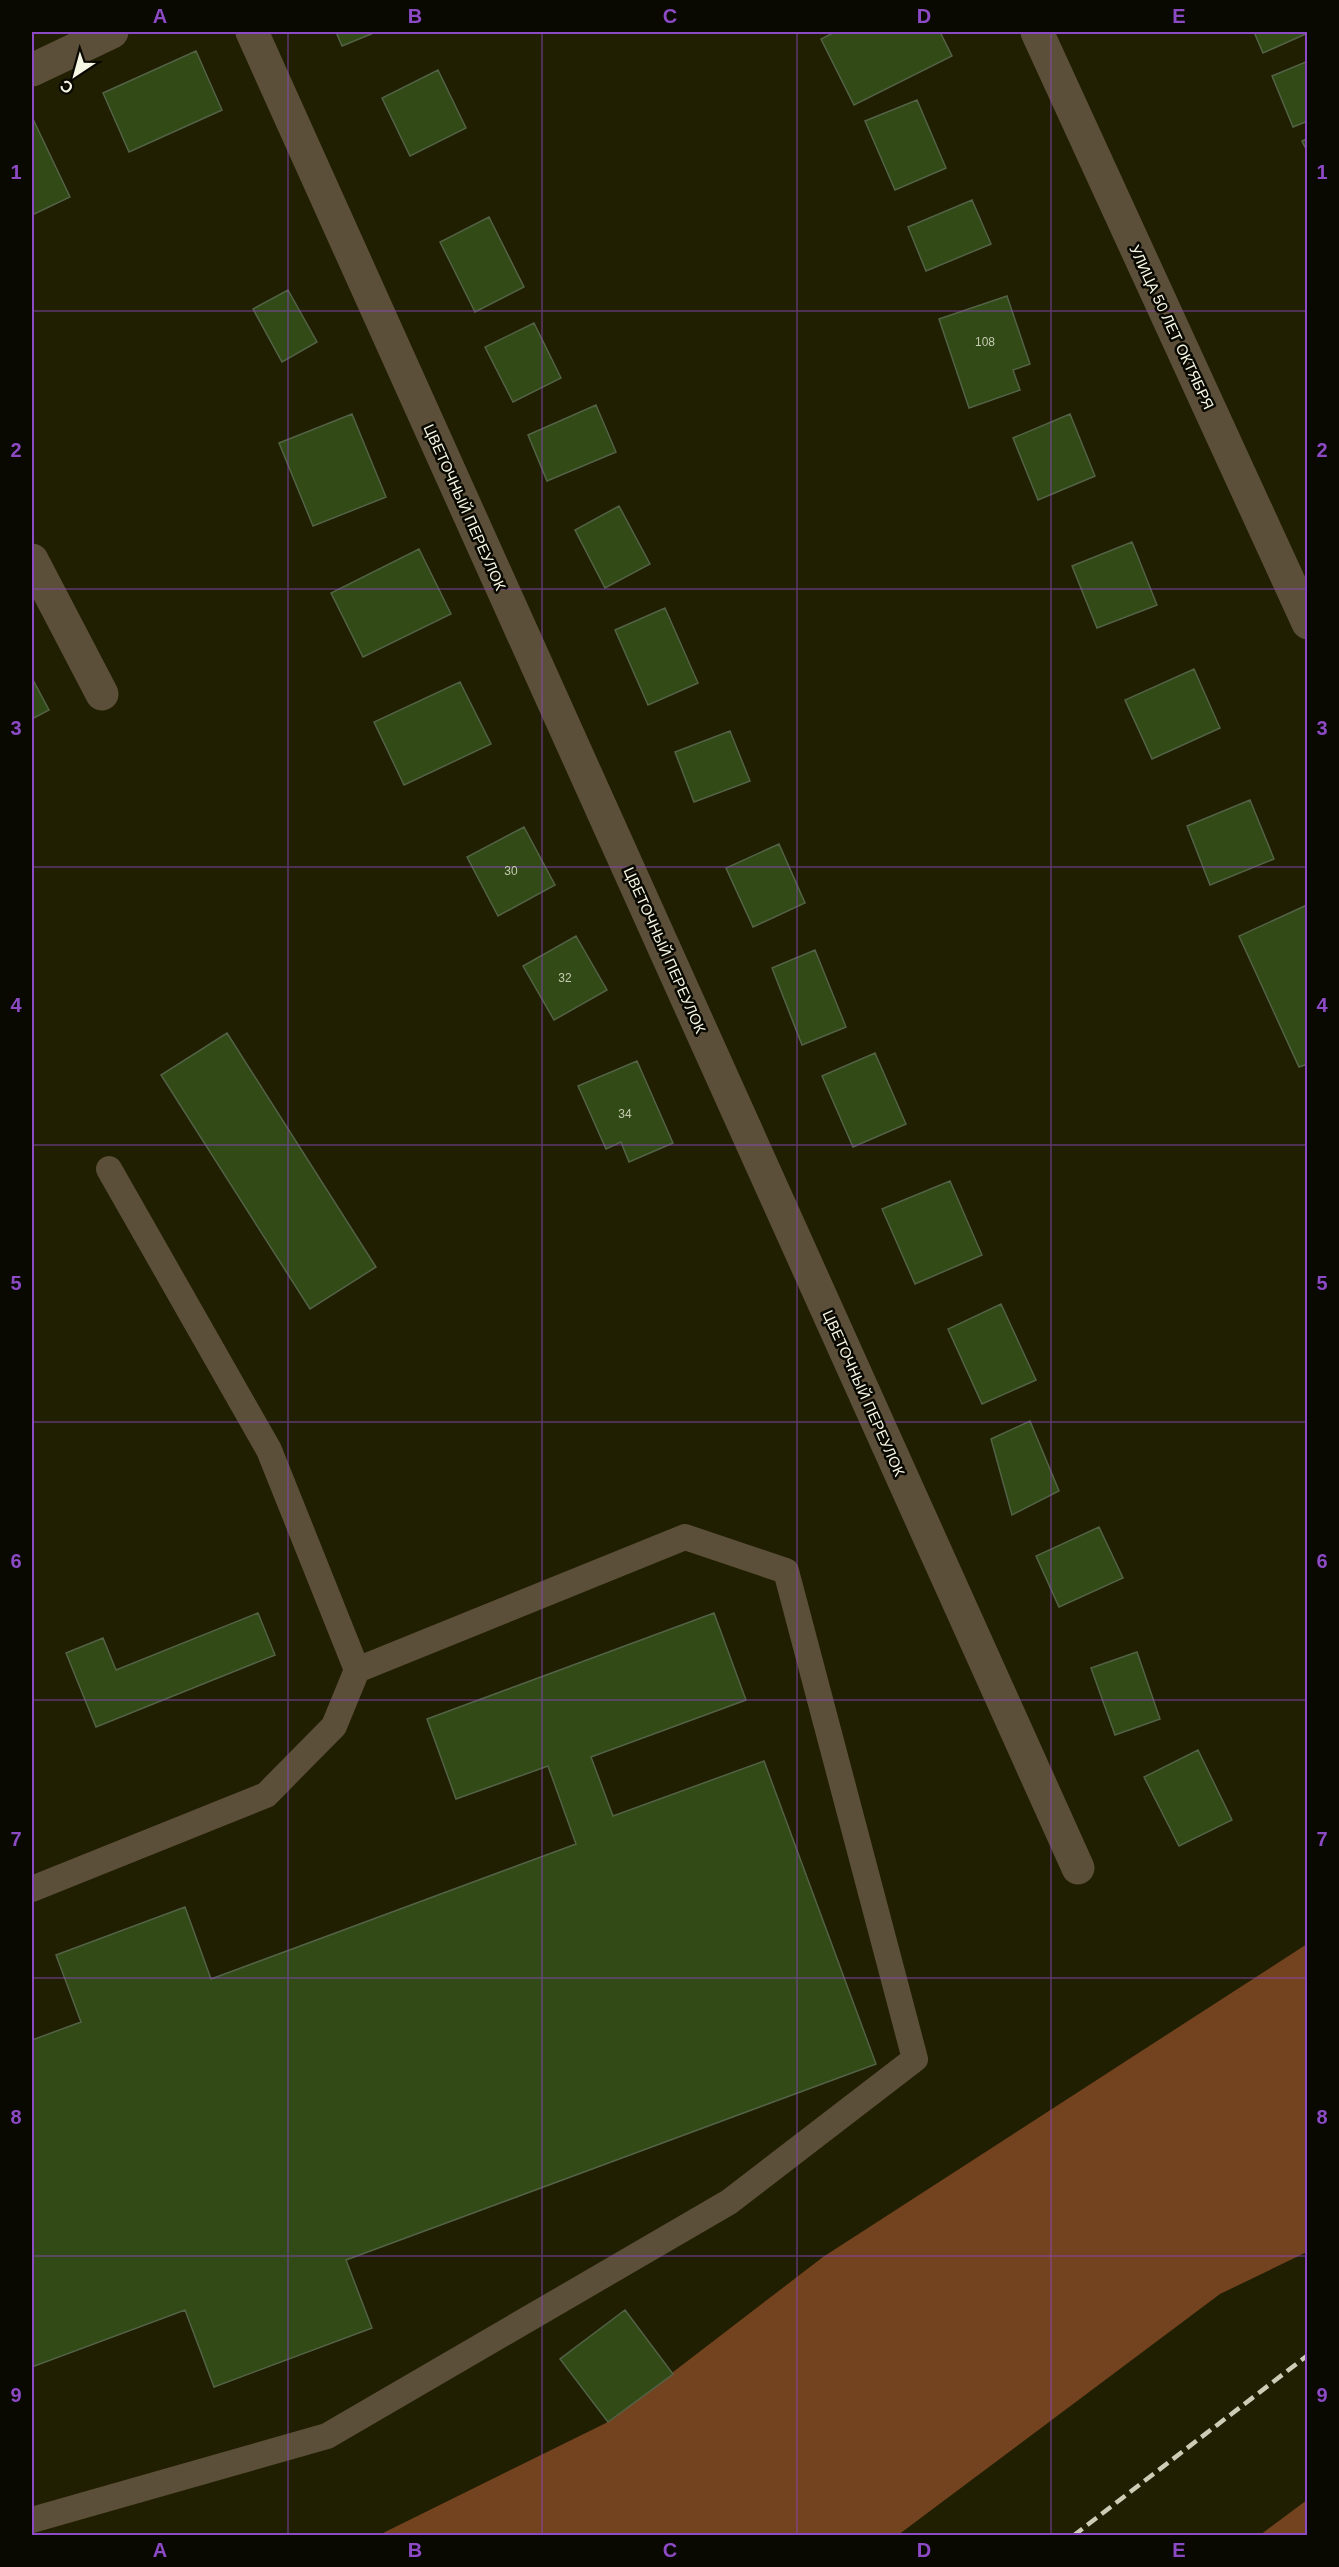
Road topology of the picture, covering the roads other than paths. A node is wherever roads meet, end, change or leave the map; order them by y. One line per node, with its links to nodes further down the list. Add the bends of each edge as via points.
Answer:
1 (112, 32): 4 (street)
2 (252, 32): 10 (street, ЦВЕТОЧНЫЙ ПЕРЕУЛОК)
3 (1038, 32): 6 (street, УЛИЦА 50 ЛЕТ ОКТЯБРЯ)
4 (32, 69)
5 (32, 560): 7 (street)
6 (1308, 623)
7 (102, 694)
8 (109, 1169): 9 (lane, via 269,1450)
9 (357, 1670): 11 (lane, via 334,1726 266,1795); 12 (lane, via 685,1537 786,1571 915,2059 729,2202 327,2436)
10 (1078, 1868)
11 (32, 1889)
12 (32, 2520)

